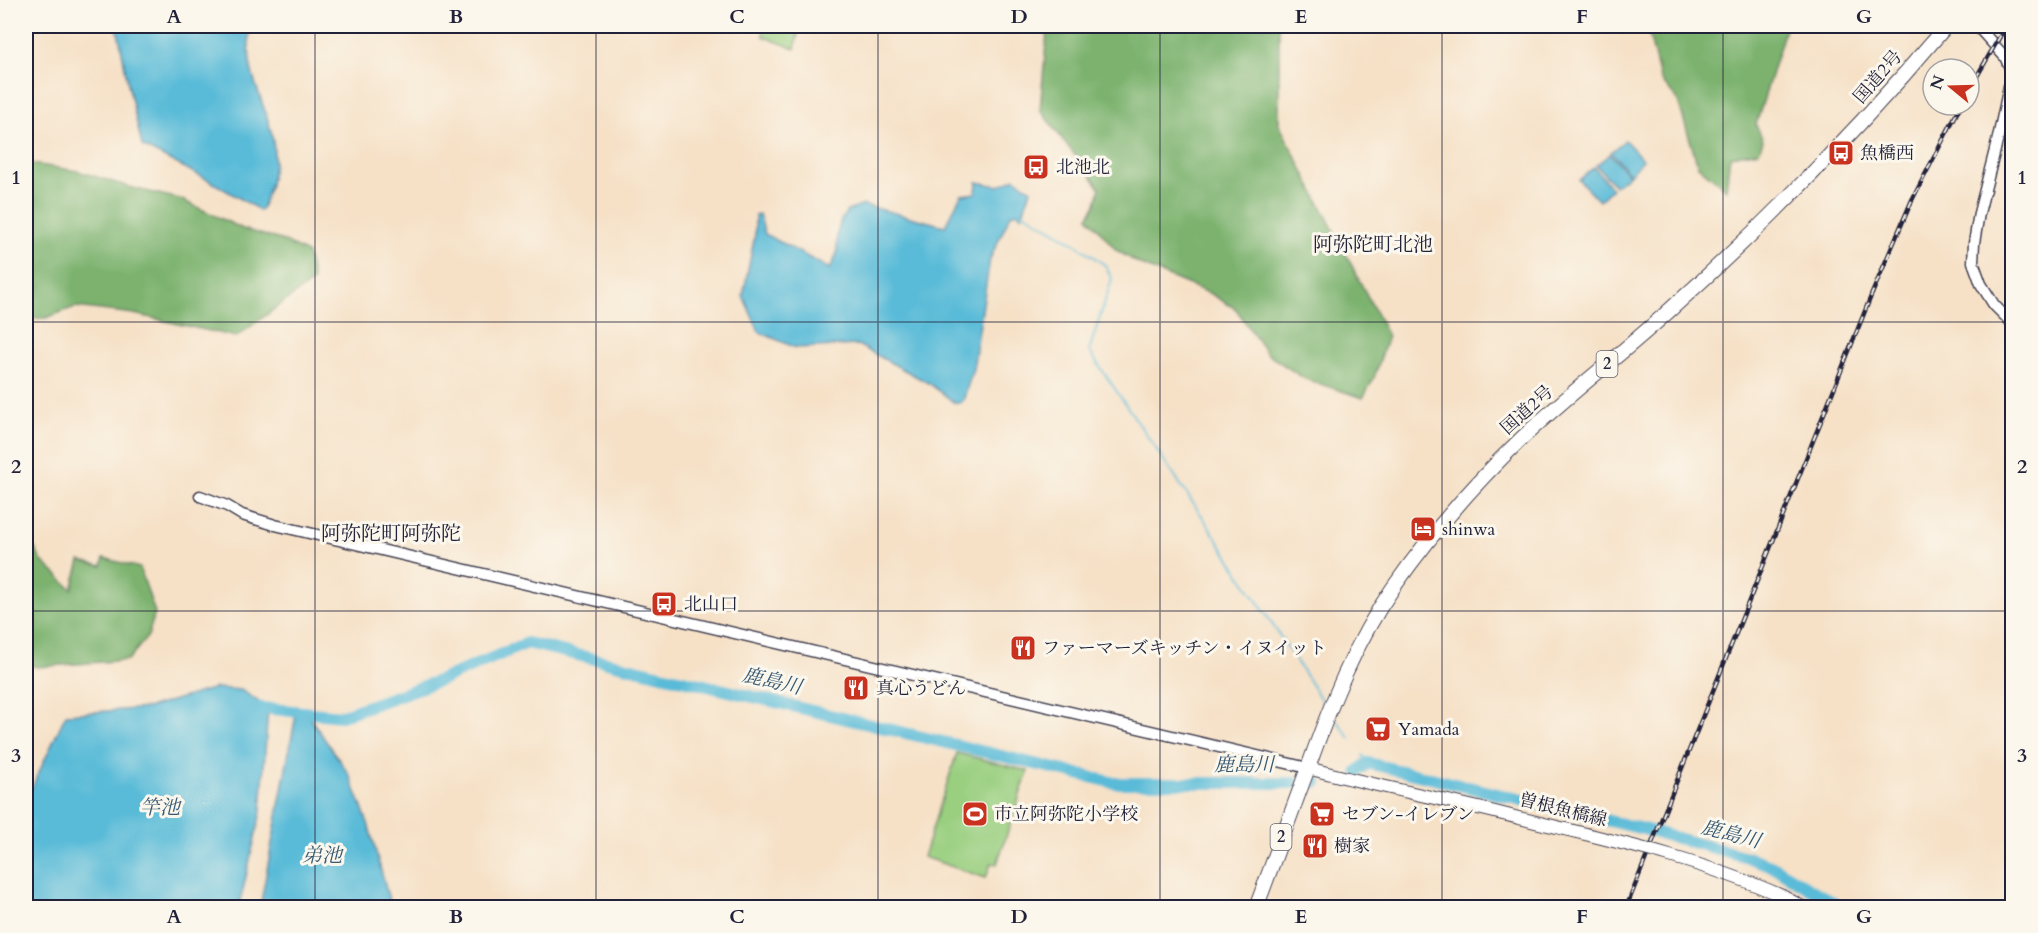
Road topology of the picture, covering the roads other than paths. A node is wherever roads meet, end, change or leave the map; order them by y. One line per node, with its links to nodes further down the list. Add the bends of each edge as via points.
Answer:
1 (1946, 26): 5 (highway, 国道2号 / 2, via 1790,198 1669,311 1539,422 1478,482 1380,608 1340,683)
2 (1977, 26): 3 (street, via 2005,57 2012,72 1979,213 1973,262 1994,305)
3 (2013, 323)
4 (200, 496): 5 (street, via 286,527)
5 (1308, 768): 6 (highway, 国道2号 / 2); 7 (main road, 曽根魚橋線, bridge, via 1695,862)
6 (1256, 908)
7 (1804, 908)

